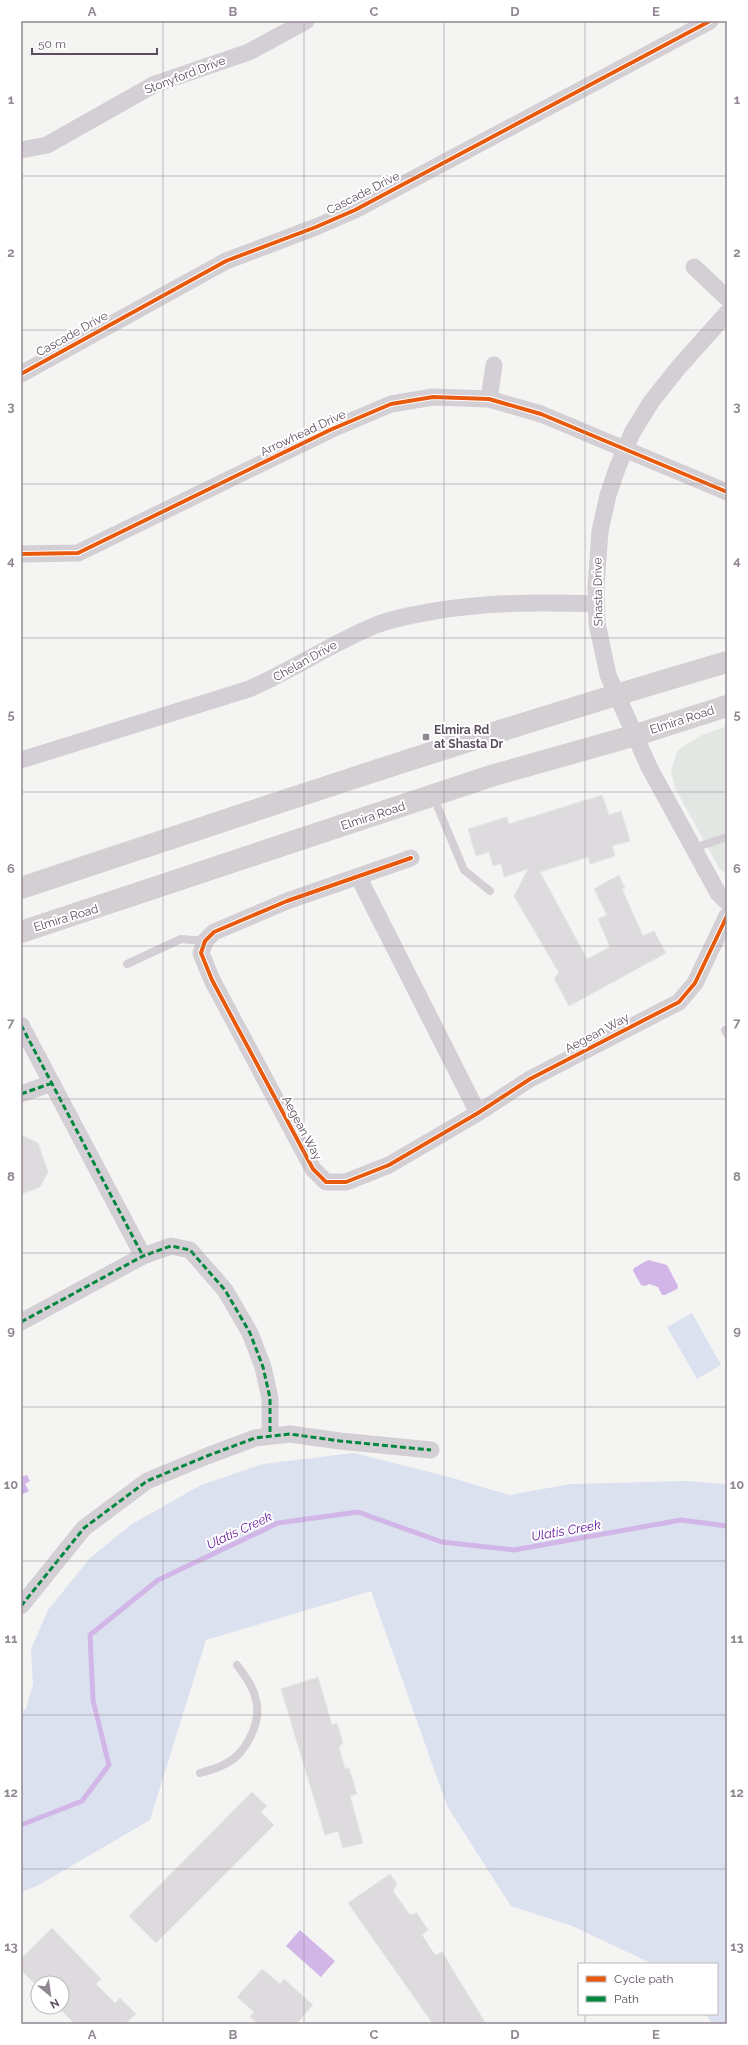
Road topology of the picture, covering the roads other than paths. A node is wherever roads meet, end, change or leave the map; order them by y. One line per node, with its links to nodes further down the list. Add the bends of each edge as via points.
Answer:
1 (306, 21): 3 (street, Stonyford Drive, via 249,52 155,84 46,145)
2 (710, 21): 8 (street, Cascade Drive, via 355,210 226,261)
3 (21, 150)
4 (694, 267): 5 (street)
5 (727, 298)
6 (727, 313): 10 (street, Shasta Drive, via 651,402)
7 (494, 365): 9 (street)
8 (21, 374)
9 (489, 399): 10 (street, Arrowhead Drive, via 541,414); 12 (street, Arrowhead Drive, via 433,397 391,404 330,430 78,553)
10 (625, 449): 11 (street, Arrowhead Drive); 13 (street, Shasta Drive, via 608,495 600,531 596,562)
11 (727, 492)
12 (21, 554)
13 (596, 604): 15 (street, Shasta Drive, via 597,623 607,671); 18 (street, Chelan Drive, via 534,602 472,605 414,614 378,624 340,641 282,675 249,689)
14 (727, 662): 15 (main road)
15 (617, 694): 17 (street, Shasta Drive); 24 (main road)
16 (727, 706): 17 (main road, Elmira Road)
17 (636, 734): 19 (main road, Elmira Road, via 491,776); 21 (street, Shasta Drive, via 647,762)
18 (21, 760)
19 (433, 796): 25 (lane, via 464,870); 28 (main road, Elmira Road)
20 (727, 837): 21 (lane)
21 (694, 848): 26 (street, Shasta Drive, via 718,893)
22 (411, 858): 23 (street)
23 (358, 876): 29 (street, via 287,901 214,932); 34 (street)
24 (21, 888)
25 (490, 891)
26 (727, 902)
27 (727, 916): 34 (street, Aegean Way, via 694,982 679,1002 530,1079)
28 (21, 932)
29 (205, 941): 30 (lane, via 181,939); 34 (street, Aegean Way, via 201,953 212,980 313,1169 326,1182 346,1182 389,1165)
30 (127, 964)
31 (21, 1025): 32 (street)
32 (52, 1083): 33 (street); 35 (street)
33 (21, 1094)
34 (478, 1113)
35 (144, 1256): 36 (street); 37 (street, via 171,1246 190,1250 225,1290 250,1333 263,1367 270,1398)
36 (21, 1322)
37 (270, 1436): 38 (street, via 290,1434); 39 (street, via 255,1438 147,1481 84,1528)
38 (431, 1450)
39 (21, 1606)
40 (237, 1665): 41 (lane, via 251,1685 257,1701 257,1716 250,1738 241,1752 225,1765)
41 (200, 1773)

